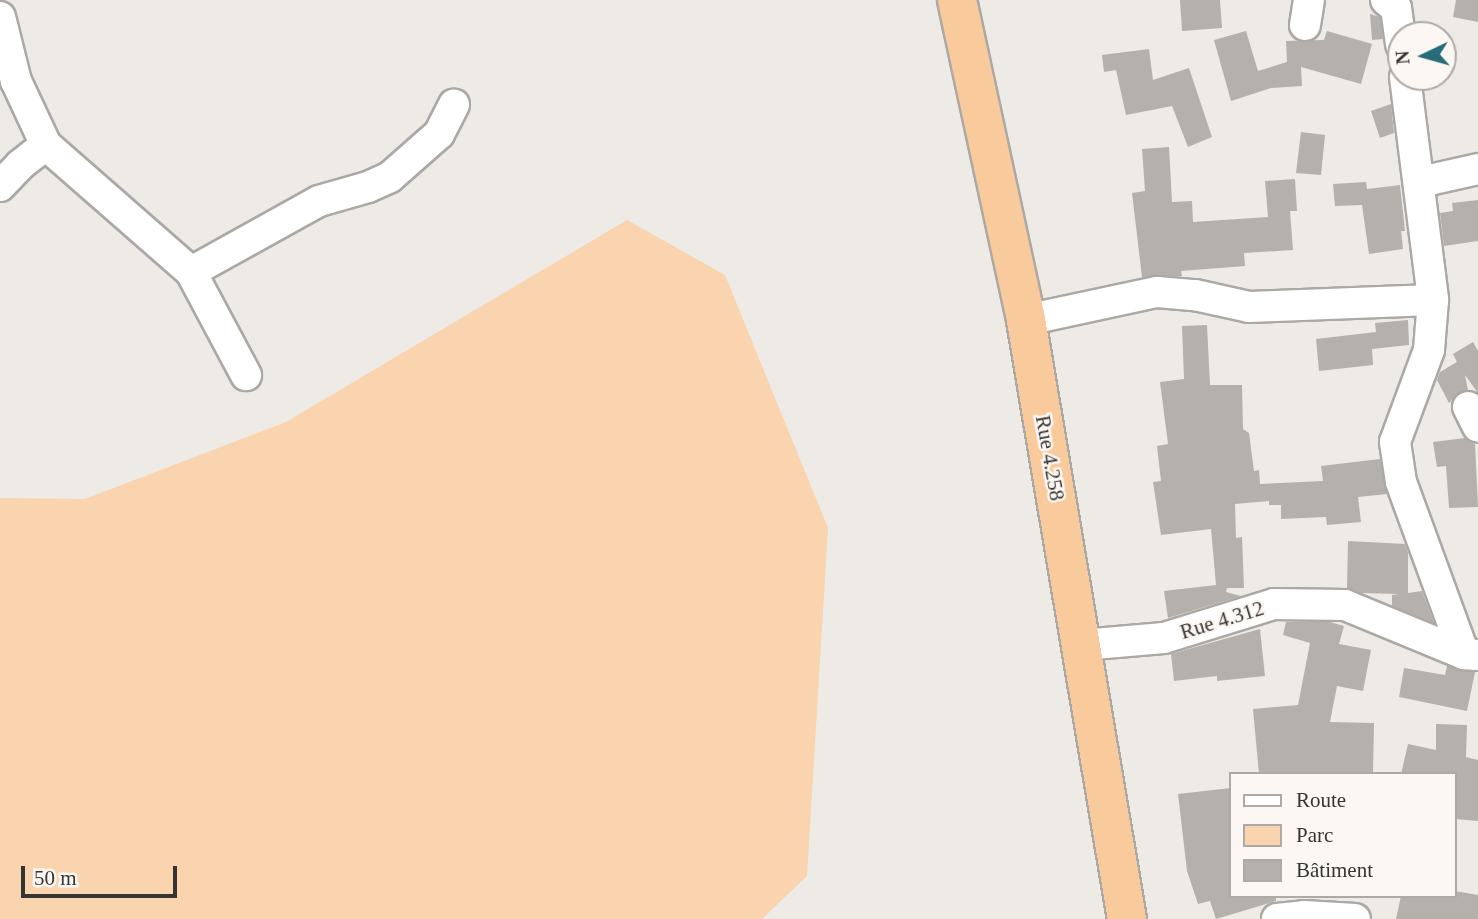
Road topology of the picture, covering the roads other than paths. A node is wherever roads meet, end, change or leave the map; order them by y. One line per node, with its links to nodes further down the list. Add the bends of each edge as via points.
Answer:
1 (957, 0): 13 (highway, Rue 4.258)
2 (1386, 0): 4 (street, via 1396,8)
3 (0, 17): 7 (street, via 16,81)
4 (1398, 21)
5 (1407, 91): 9 (street)
6 (454, 105): 11 (street, via 439,134 390,177 319,201)
7 (46, 145): 10 (street); 11 (street)
8 (1478, 169): 9 (street)
9 (1420, 182): 12 (street)
10 (0, 186)
11 (191, 272): 14 (street)
12 (1433, 300): 13 (street, via 1249,307 1157,292); 16 (street, via 1429,350 1395,442 1401,482)
13 (1026, 320): 15 (highway, Rue 4.258)
14 (246, 375)
15 (1082, 645): 16 (street, Rue 4.312, via 1164,638 1274,604 1333,605); 17 (highway, Rue 4.258)
16 (1471, 655)
17 (1127, 919)
18 (1277, 919): 19 (street)
19 (1355, 919)

